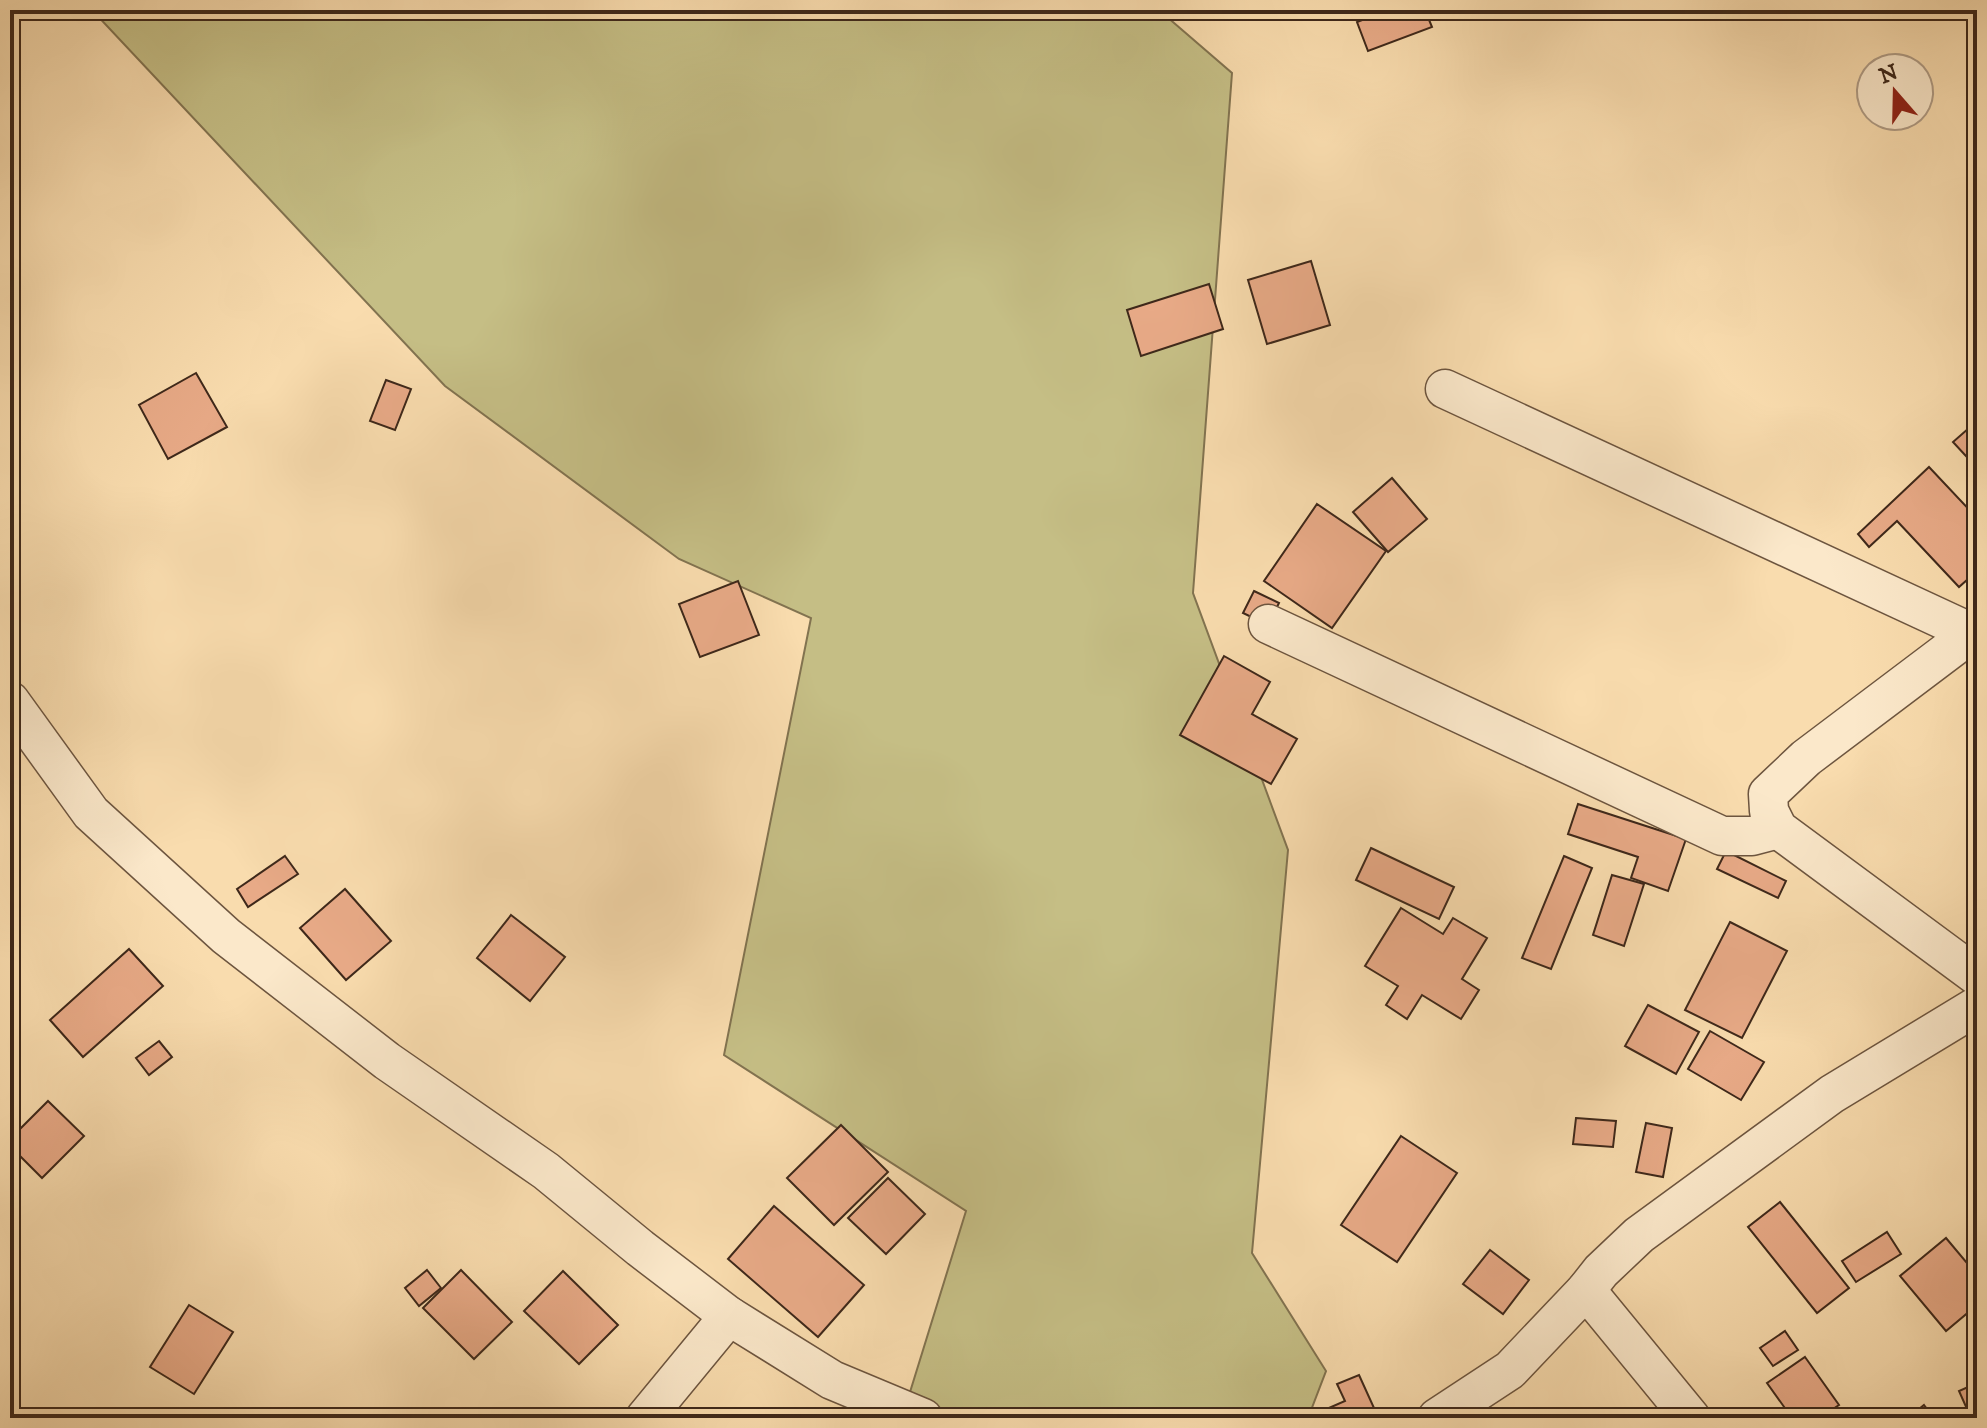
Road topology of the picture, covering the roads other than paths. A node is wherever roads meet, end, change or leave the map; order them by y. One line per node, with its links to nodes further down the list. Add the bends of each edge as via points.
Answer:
1 (1445, 389): 3 (street)
2 (1268, 624): 5 (street, via 1722,836)
3 (1975, 631): 5 (street, via 1778,782 1768,794)
4 (10, 701): 9 (street, via 91,813 226,936 387,1061 546,1171)
5 (1778, 829): 6 (street)
6 (1977, 976)
7 (1977, 1006): 8 (street, via 1832,1094 1639,1235)
8 (1586, 1290): 12 (street, via 1510,1370); 13 (street)
9 (729, 1316): 10 (street); 11 (street, via 832,1380)
10 (645, 1418)
11 (923, 1418)
12 (1437, 1418)
13 (1691, 1418)

